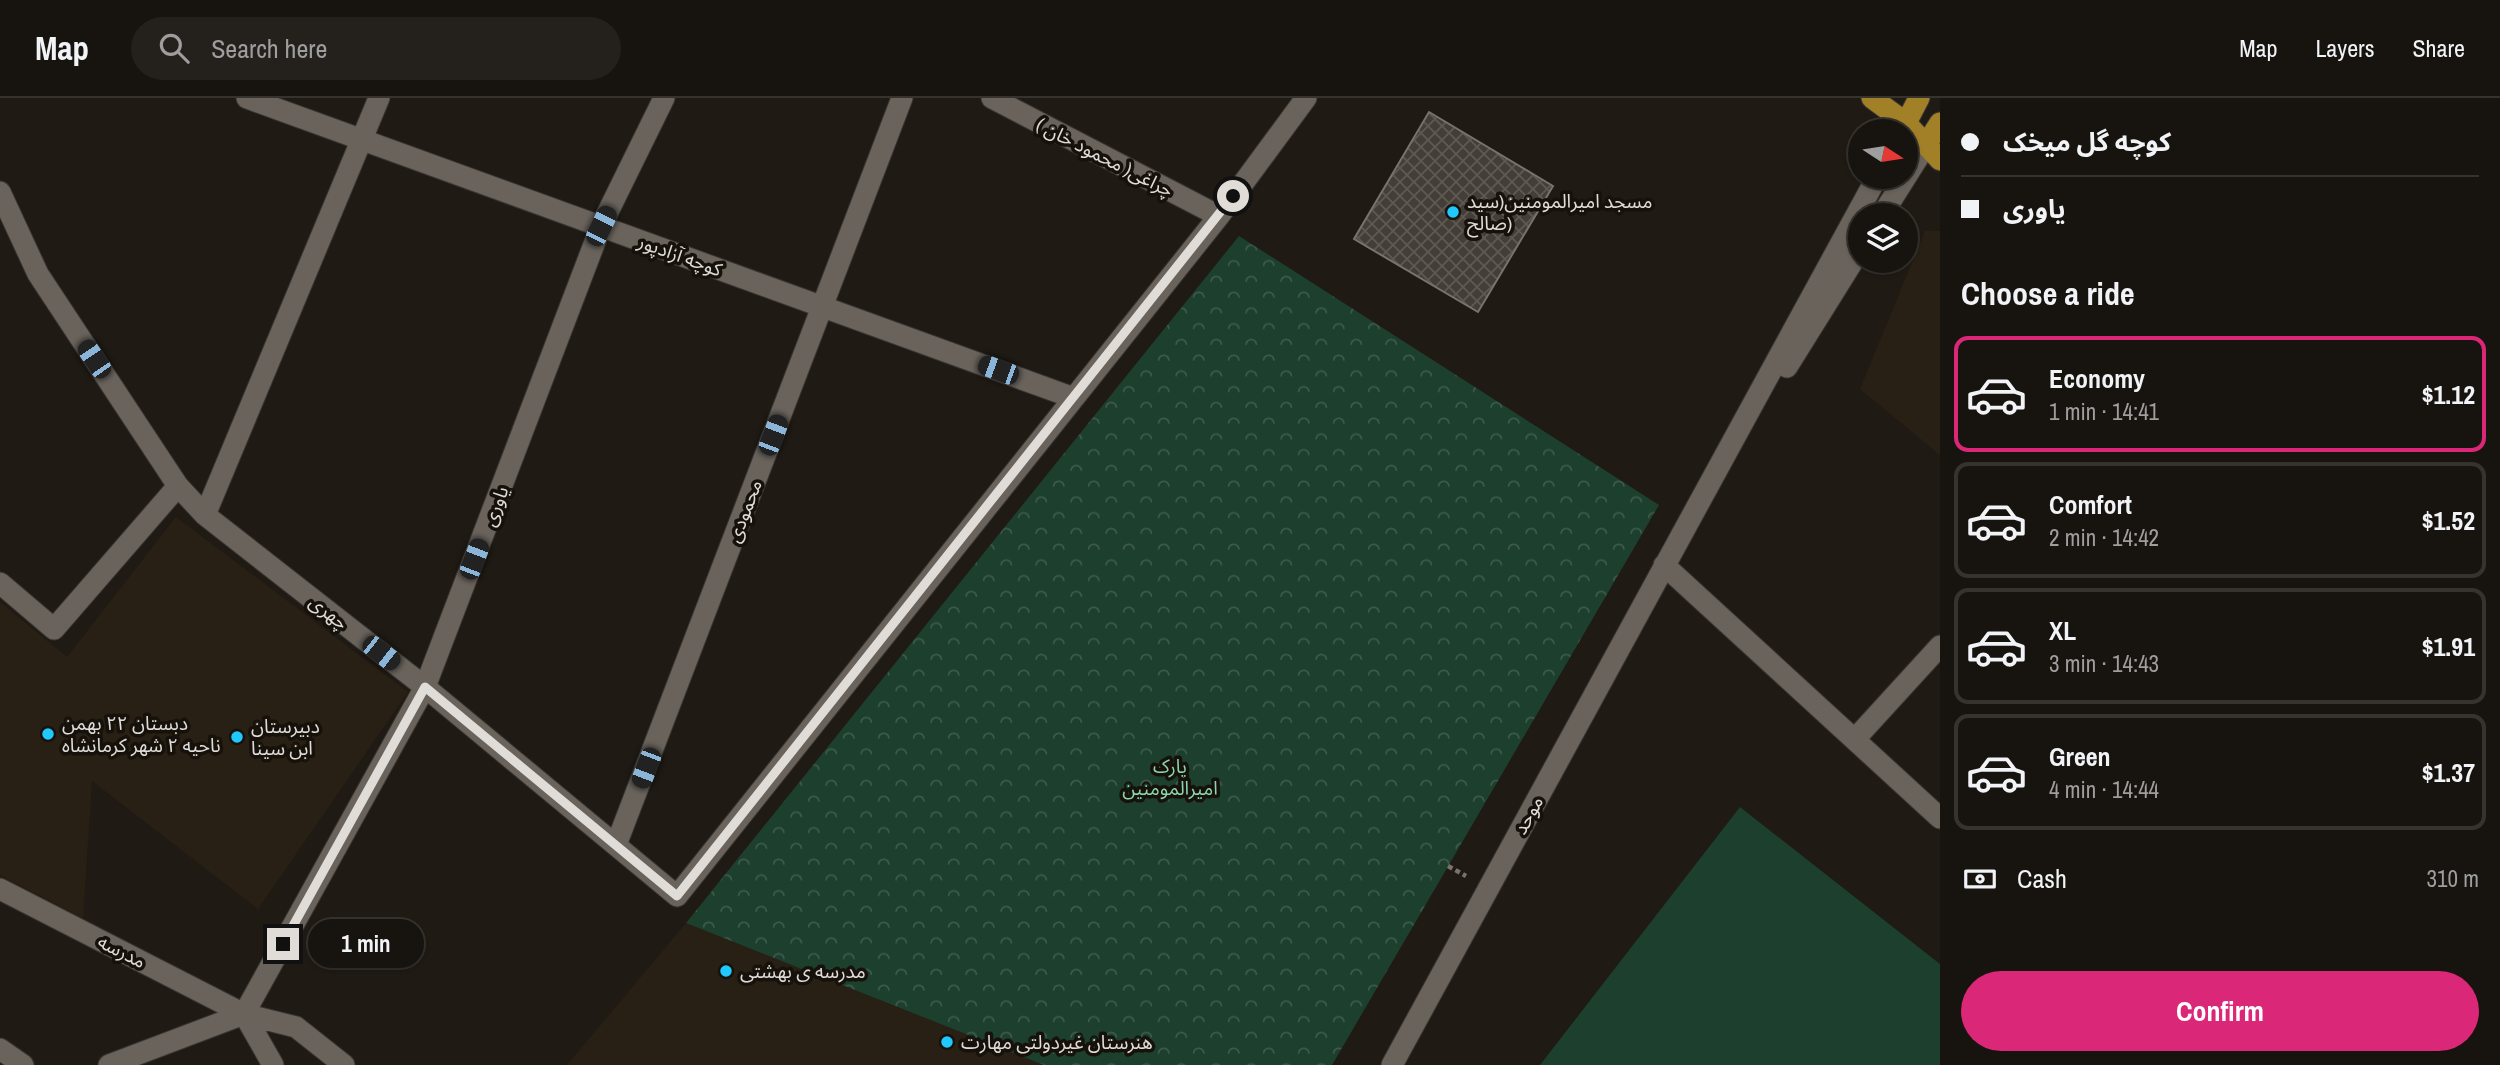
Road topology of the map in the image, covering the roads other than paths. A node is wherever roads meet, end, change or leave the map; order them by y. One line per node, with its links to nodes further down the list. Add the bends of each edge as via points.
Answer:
1 (247, 98): 13 (street, کوچه آزادپور)
2 (379, 98): 13 (street)
3 (664, 98): 19 (street, یاوری)
4 (902, 98): 21 (street, محمودی)
5 (992, 98): 18 (street, چراغی( محمود خان ))
6 (1306, 98): 18 (street)
7 (1872, 98): 9 (main road)
8 (1919, 98): 10 (main road)
9 (1895, 119)
10 (1908, 119)
11 (1940, 123): 14 (main road)
12 (1918, 139): 14 (main road)
13 (362, 140): 19 (street, کوچه آزادپور); 24 (street)
14 (1933, 152): 17 (street)
15 (1870, 189): 25 (street)
16 (0, 192): 23 (street, چهری, via 38,274)
17 (1892, 203)
18 (1219, 216): 22 (street)
19 (601, 226): 21 (street, کوچه آزادپور); 28 (street, یاوری)
20 (1848, 269): 25 (street)
21 (822, 307): 22 (street, کوچه آزادپور); 31 (street, محمودی)
22 (1074, 398): 31 (street, چهری, via 677,896)
23 (178, 486): 24 (street, چهری); 26 (street, via 54,629)
24 (205, 515): 28 (street, چهری)
25 (1664, 565): 29 (street); 39 (street, موحد)
26 (0, 583)
27 (1940, 646): 29 (street)
28 (425, 687): 31 (street, چهری); 33 (street, یاوری)
29 (1855, 738): 30 (street)
30 (1940, 818)
31 (616, 845)
32 (0, 889): 33 (street, مدرسه)
33 (244, 1014): 36 (street); 37 (street); 38 (street, مدرسه, via 296,1027)
34 (0, 1049): 35 (street)
35 (23, 1065)
36 (109, 1065)
37 (274, 1065)
38 (344, 1065)
39 (1392, 1065)

